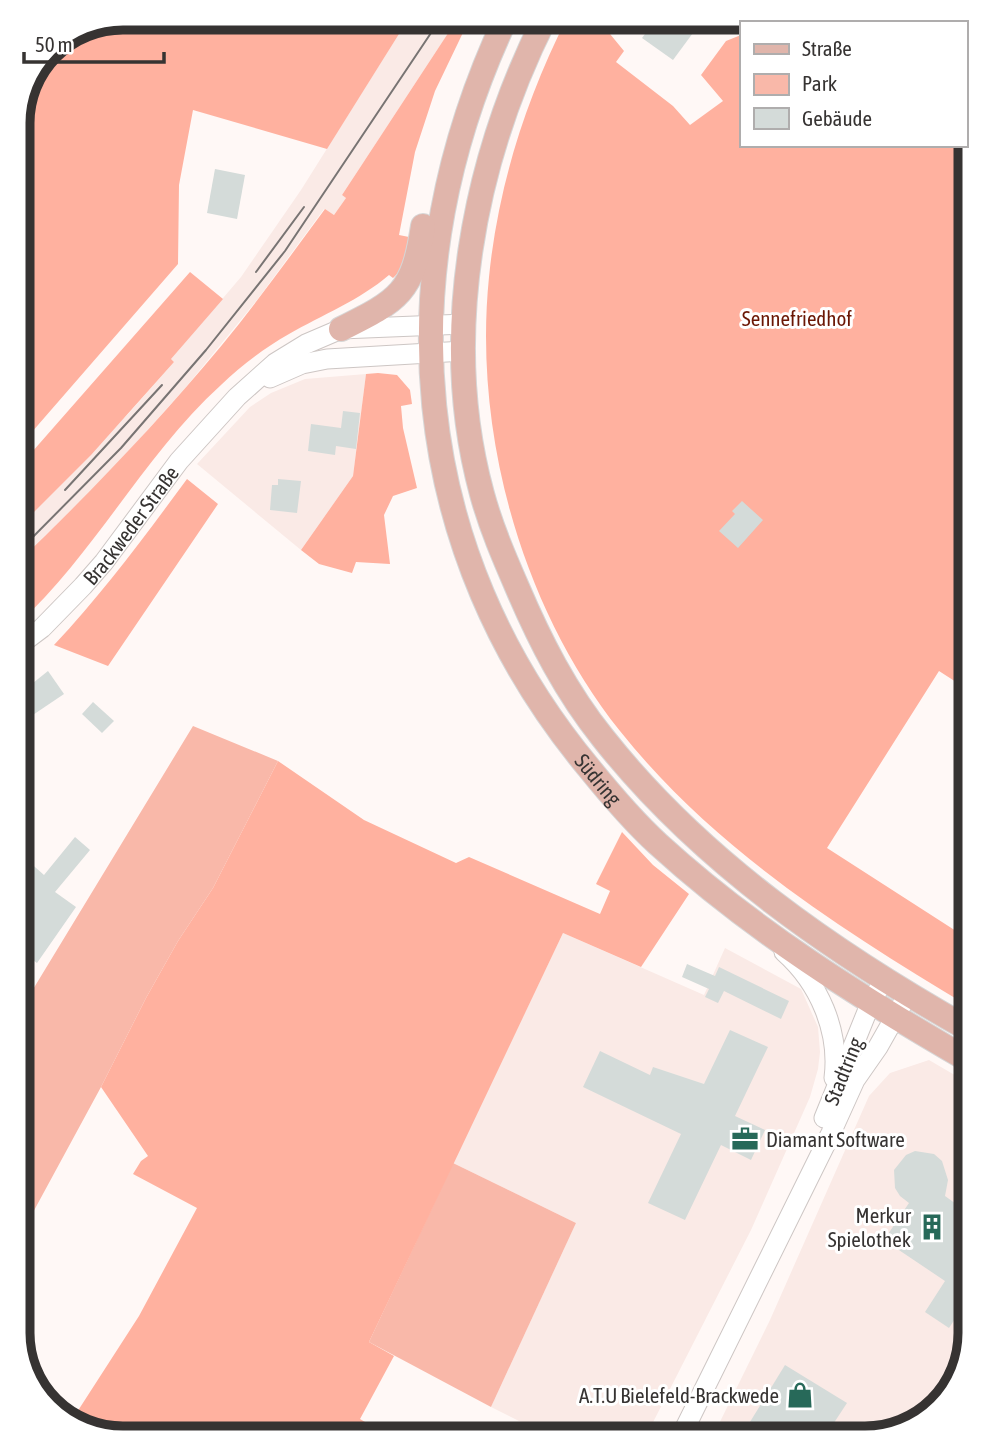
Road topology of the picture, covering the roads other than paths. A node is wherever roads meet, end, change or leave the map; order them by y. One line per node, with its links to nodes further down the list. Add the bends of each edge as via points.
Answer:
1 (500, 30): 3 (main road)
2 (540, 30): 4 (main road, via 512,92 485,179)
3 (484, 64): 5 (main road, via 446,187); 6 (main road, via 446,124 418,259 405,288 380,309)
4 (464, 324): 5 (street, Brackweder Straße); 7 (main road)
5 (430, 325): 6 (street, Brackweder Straße); 8 (main road)
6 (341, 329): 9 (street, Brackweder Straße, via 275,363)
7 (464, 351): 8 (street, Brackweder Straße); 12 (main road, Südring, via 473,456 493,530 541,642 582,711 667,810 727,864 789,915)
8 (430, 353): 9 (street, Brackweder Straße, via 302,364); 11 (main road, Südring, via 433,407 452,505 476,581 513,659 559,732 610,794 658,844)
9 (237, 397): 10 (street, Brackweder Straße, via 178,461 83,586)
10 (30, 637)
11 (753, 924): 14 (main road, Südring); 18 (street, via 791,957 821,1000 835,1056)
12 (885, 978): 13 (main road, Südring); 14 (street, Stadtring)
13 (908, 994): 15 (street, Stadtring); 16 (main road, Südring)
14 (871, 1002): 15 (main road, Südring); 18 (street, Stadtring)
15 (895, 1016): 17 (main road, Südring); 19 (street, Stadtring, via 855,1080)
16 (958, 1023)
17 (958, 1053)
18 (831, 1100): 19 (street, Stadtring)
19 (777, 1244): 20 (street, Stadtring)
20 (686, 1426)

